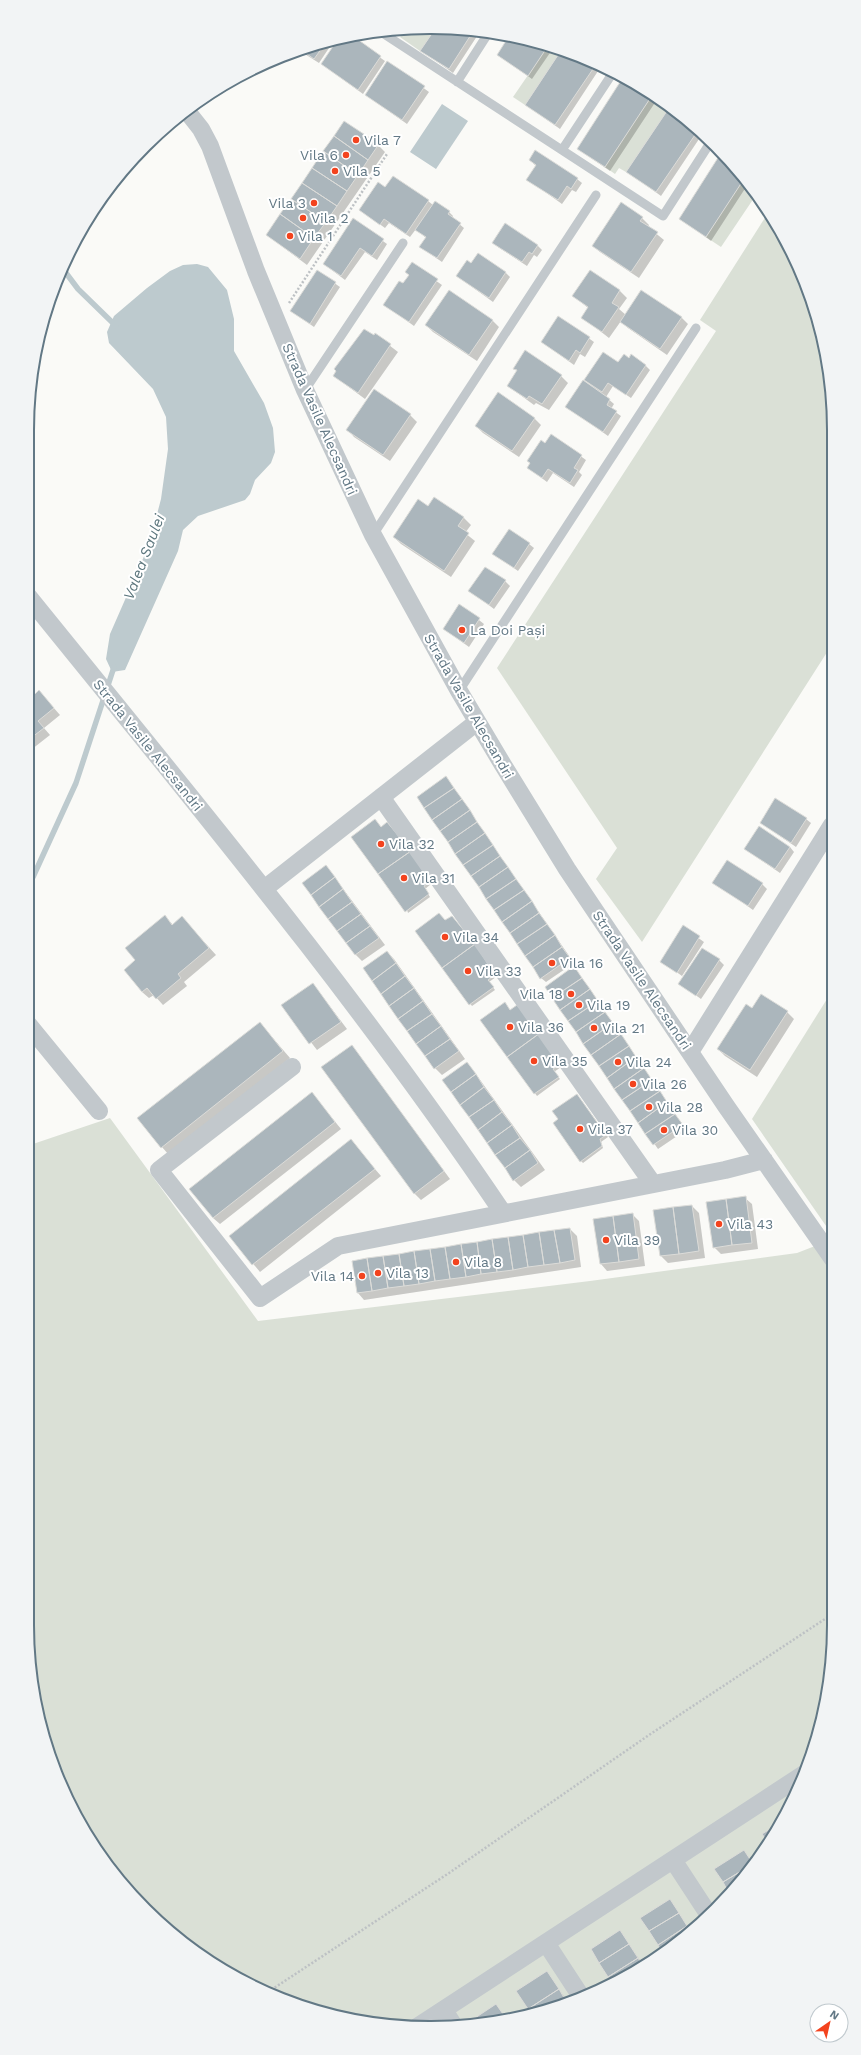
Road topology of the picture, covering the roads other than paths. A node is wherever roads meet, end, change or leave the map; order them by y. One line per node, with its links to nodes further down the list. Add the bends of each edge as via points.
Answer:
1 (388, 36): 4 (lane)
2 (486, 38): 4 (lane)
3 (610, 77): 7 (lane)
4 (457, 82): 7 (lane)
5 (190, 115): 11 (street, Strada Vasile Alecsandri, via 210,146)
6 (708, 147): 7 (lane, via 663,216)
7 (562, 150)
8 (596, 195): 12 (lane)
9 (403, 243): 11 (lane)
10 (696, 328): 14 (lane)
11 (305, 390): 12 (street, Strada Vasile Alecsandri)
12 (373, 535): 14 (street, Strada Vasile Alecsandri)
13 (34, 605): 18 (street, Strada Vasile Alecsandri)
14 (459, 691): 15 (street, Strada Vasile Alecsandri)
15 (477, 722): 16 (street); 20 (street, Strada Vasile Alecsandri, via 567,869)
16 (381, 797): 18 (street); 24 (street)
17 (827, 833): 20 (street)
18 (264, 889): 25 (street, Strada Vasile Alecsandri, via 383,1041)
19 (34, 1032): 22 (street)
20 (690, 1052): 23 (street, Strada Vasile Alecsandri)
21 (292, 1067): 25 (street, via 159,1170 260,1298 338,1246)
22 (99, 1111)
23 (764, 1160): 24 (street); 26 (street, Strada Vasile Alecsandri)
24 (653, 1184): 25 (street)
25 (503, 1212)
26 (827, 1250)
27 (794, 1782): 28 (street)
28 (673, 1860): 29 (street); 30 (street)
29 (705, 1911)
30 (546, 1943): 31 (street); 32 (street)
31 (578, 1992)
32 (444, 2010): 33 (street); 34 (street)
33 (450, 2020)
34 (427, 2021)

